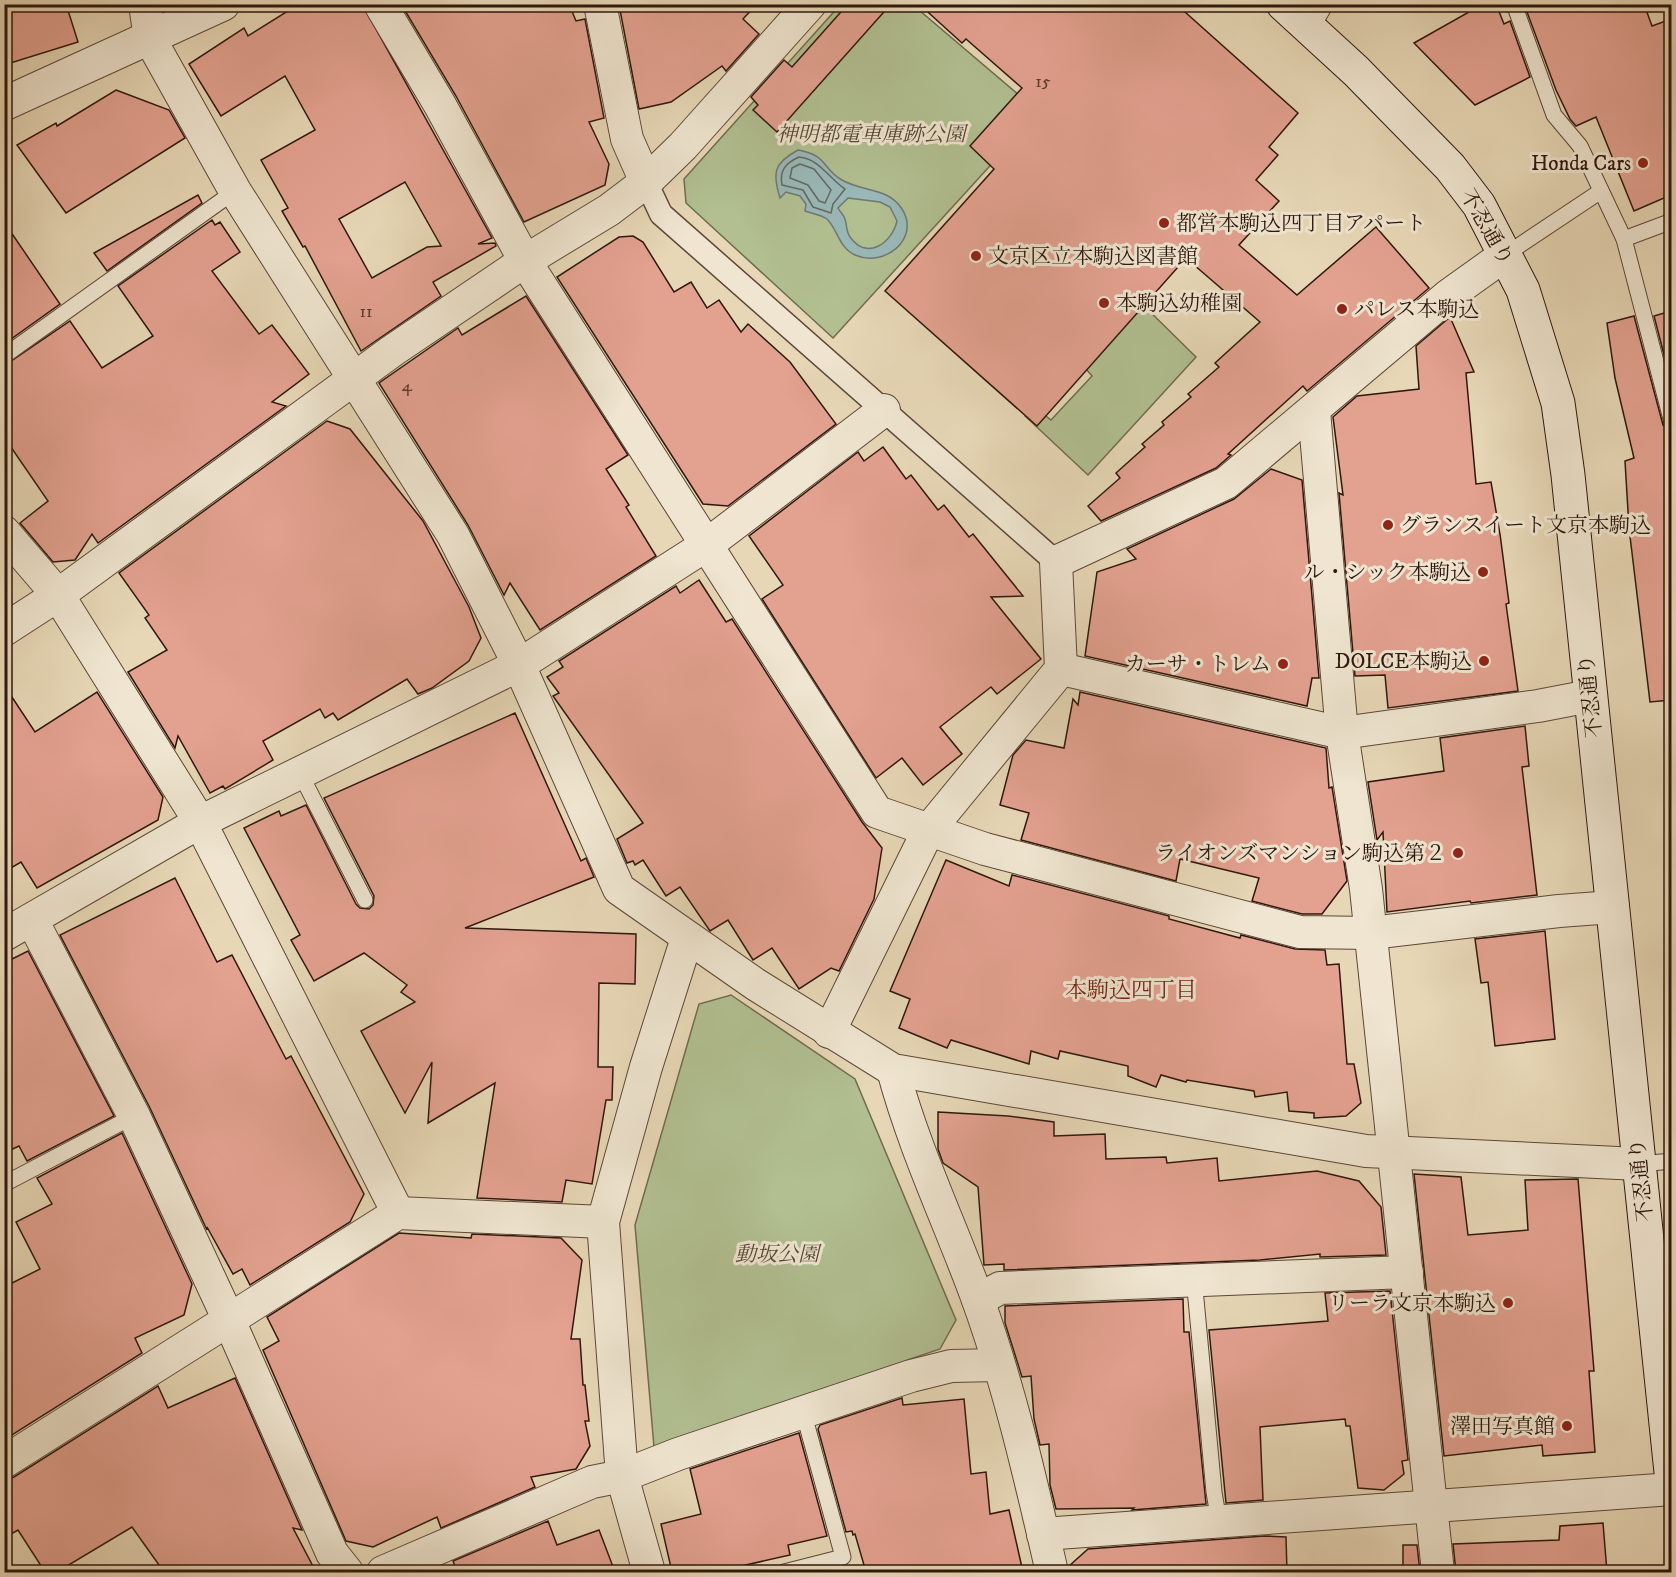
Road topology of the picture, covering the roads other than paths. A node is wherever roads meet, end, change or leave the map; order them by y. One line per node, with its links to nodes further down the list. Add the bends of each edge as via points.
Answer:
1 (145, 4): 9 (street)
2 (223, 4): 9 (main road)
3 (380, 4): 17 (street, via 441,105)
4 (600, 4): 11 (street, via 627,139)
5 (810, 4): 11 (street)
6 (1283, 4): 8 (main road, 不忍通り)
7 (1514, 4): 12 (lane, via 1554,115 1580,146)
8 (1318, 17): 16 (main road, 不忍通り, via 1450,167 1479,205)
9 (150, 39): 10 (main road); 13 (street)
10 (4, 104)
11 (646, 183): 17 (street); 21 (street, via 661,214)
12 (1601, 191): 15 (lane); 16 (lane)
13 (235, 192): 18 (lane); 19 (street)
14 (1671, 221): 15 (lane)
15 (1624, 239): 20 (lane)
16 (1505, 255): 22 (street, via 1449,295); 31 (main road, 不忍通り, via 1523,290 1558,403)
17 (525, 261): 19 (street); 25 (street)
18 (4, 356)
19 (353, 380): 27 (street); 29 (street, via 453,535)
20 (1668, 391): 23 (lane)
21 (885, 410): 25 (street); 26 (street)
22 (1314, 411): 26 (street, via 1226,483); 32 (street)
23 (1671, 423)
24 (4, 531): 27 (street)
25 (708, 544): 29 (street); 35 (street, via 877,812)
26 (1056, 562): 30 (street)
27 (58, 595): 28 (street); 34 (street)
28 (4, 630)
29 (519, 665): 33 (street); 41 (street, via 619,889)
30 (1061, 669): 32 (street); 35 (street)
31 (1590, 696): 32 (street); 37 (main road, 不忍通り)
32 (1342, 733): 39 (street)
33 (300, 773): 34 (street); 36 (lane)
34 (200, 822): 38 (street); 49 (street)
35 (928, 831): 39 (street, via 1299,932); 42 (street)
36 (365, 900)
37 (1613, 907): 39 (street); 47 (main road, 不忍通り)
38 (32, 920): 40 (street); 44 (street)
39 (1371, 933): 45 (street)
40 (4, 935)
41 (687, 938): 42 (street); 50 (street)
42 (829, 1032): 43 (street)
43 (892, 1070): 45 (street); 53 (street, via 908,1124)
44 (134, 1116): 48 (lane); 54 (street)
45 (1394, 1154): 47 (street); 51 (street)
46 (1671, 1161): 47 (lane)
47 (1640, 1164): 59 (main road, 不忍通り)
48 (4, 1184)
49 (398, 1213): 50 (street); 54 (street)
50 (603, 1221): 58 (street)
51 (1407, 1272): 52 (street); 61 (street)
52 (1194, 1278): 53 (street, via 1000,1288); 62 (lane)
53 (978, 1300): 55 (street)
54 (228, 1318): 57 (street); 64 (street, via 332,1553)
55 (999, 1365): 56 (street, via 951,1366); 63 (street)
56 (803, 1411): 58 (street); 67 (lane, via 843,1557)
57 (4, 1462)
58 (622, 1476): 65 (street, via 592,1482); 66 (street)
59 (1671, 1482)
60 (1671, 1489): 61 (street)
61 (1431, 1507): 62 (street); 69 (street)
62 (1219, 1522): 63 (street)
63 (1043, 1534): 68 (street)
64 (347, 1572)
65 (383, 1572)
66 (649, 1572)
67 (784, 1572)
68 (1052, 1572)
69 (1438, 1572)

